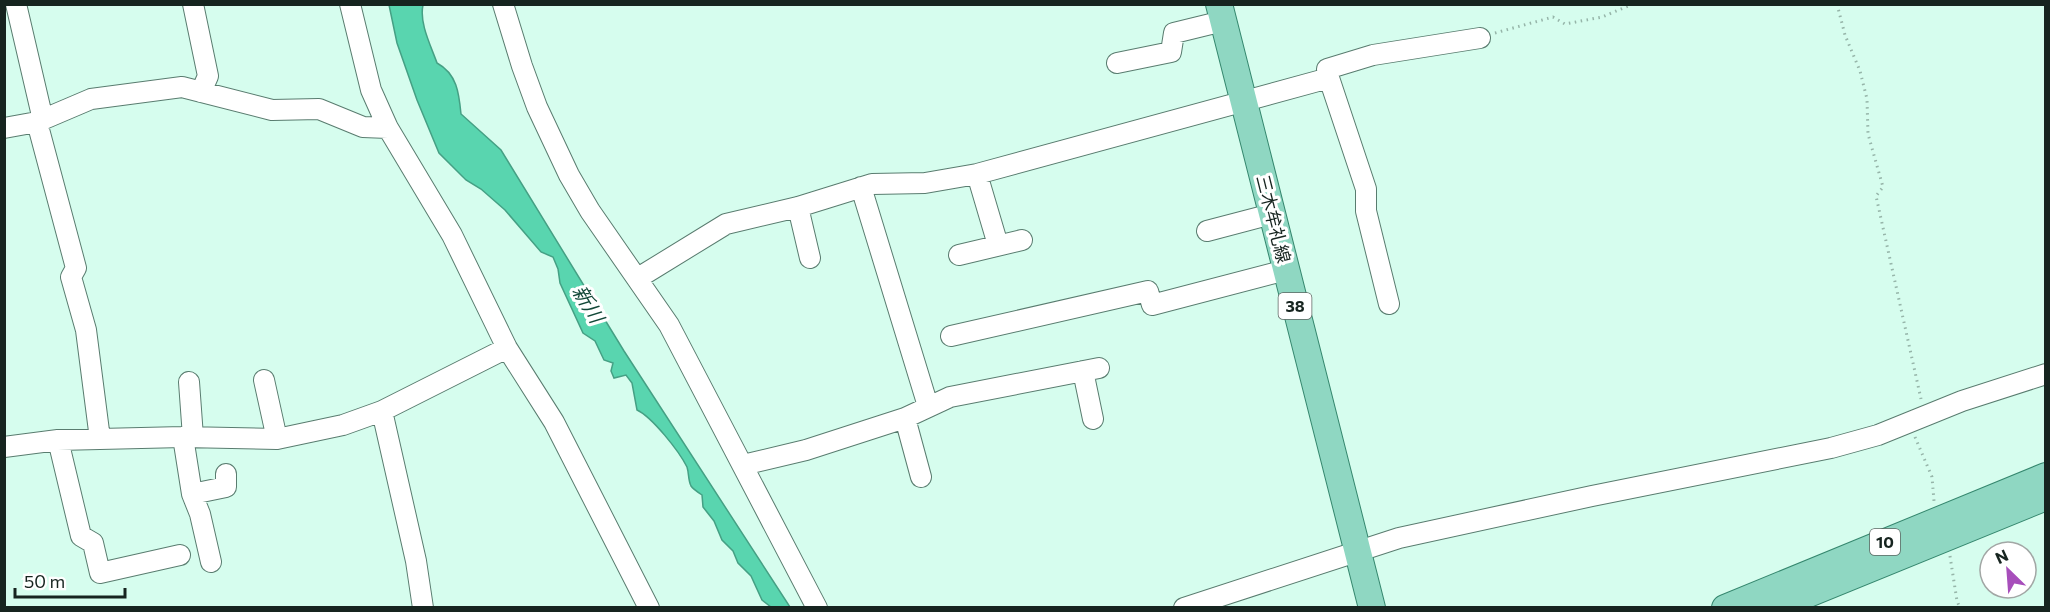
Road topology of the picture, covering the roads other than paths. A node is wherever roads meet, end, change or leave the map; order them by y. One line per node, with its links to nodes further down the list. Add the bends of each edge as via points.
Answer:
1 (15, 4): 11 (street)
2 (193, 4): 9 (street, via 208,76)
3 (350, 4): 13 (street, via 371,90)
4 (503, 4): 24 (street, via 522,66 564,165 590,211)
5 (1221, 13): 7 (street, via 1174,33 1171,52); 10 (main road, 三木牟礼線 / 38)
6 (1480, 38): 8 (street, via 1373,55 1327,69)
7 (1117, 63)
8 (1329, 78): 10 (street); 25 (street, via 1366,189 1366,212)
9 (201, 92): 11 (street, via 182,87 92,99); 13 (street, via 272,110 319,109 363,127)
10 (1243, 100): 14 (street); 17 (main road, 三木牟礼線 / 38)
11 (40, 121): 12 (street); 36 (street, via 76,268 71,277 86,330)
12 (4, 128)
13 (388, 128): 27 (street, via 452,235)
14 (977, 174): 15 (street, via 925,183); 20 (street)
15 (861, 187): 16 (street); 31 (street)
16 (798, 207): 22 (street); 24 (street, via 726,224)
17 (1272, 214): 18 (street); 23 (main road, 三木牟礼線 / 38)
18 (1207, 231)
19 (1022, 240): 20 (street)
20 (998, 245): 21 (street)
21 (959, 255)
22 (810, 258)
23 (1286, 270): 26 (street, via 1152,305 1148,291); 46 (main road, 三木牟礼線 / 38)
24 (638, 278): 40 (street, via 669,325)
25 (1389, 304)
26 (951, 336)
27 (507, 348): 32 (street); 50 (street, via 554,422)
28 (2046, 374): 46 (street, via 1878,435 1831,448 1592,496)
29 (264, 381): 37 (street)
30 (189, 382): 35 (street)
31 (928, 406): 33 (street); 34 (street, via 950,397 1091,370)
32 (382, 411): 37 (street, via 343,425); 49 (street)
33 (905, 417): 40 (street, via 806,450); 43 (street)
34 (1093, 419)
35 (188, 437): 36 (street); 37 (street); 44 (street)
36 (100, 439): 38 (street)
37 (277, 439)
38 (58, 440): 39 (street); 47 (street, via 81,536 93,543 100,573)
39 (4, 447)
40 (743, 465): 51 (street)
41 (226, 474): 44 (street, via 226,487)
42 (2046, 476): 54 (main road, 10)
43 (921, 477)
44 (192, 494): 48 (street)
45 (2046, 497): 55 (main road, 10)
46 (1356, 551): 52 (street); 53 (main road, 三木牟礼線 / 38)
47 (180, 555)
48 (211, 562)
49 (423, 608)
50 (649, 608)
51 (817, 608)
52 (1184, 608)
53 (1372, 608)
54 (1725, 608)
55 (1774, 608)

